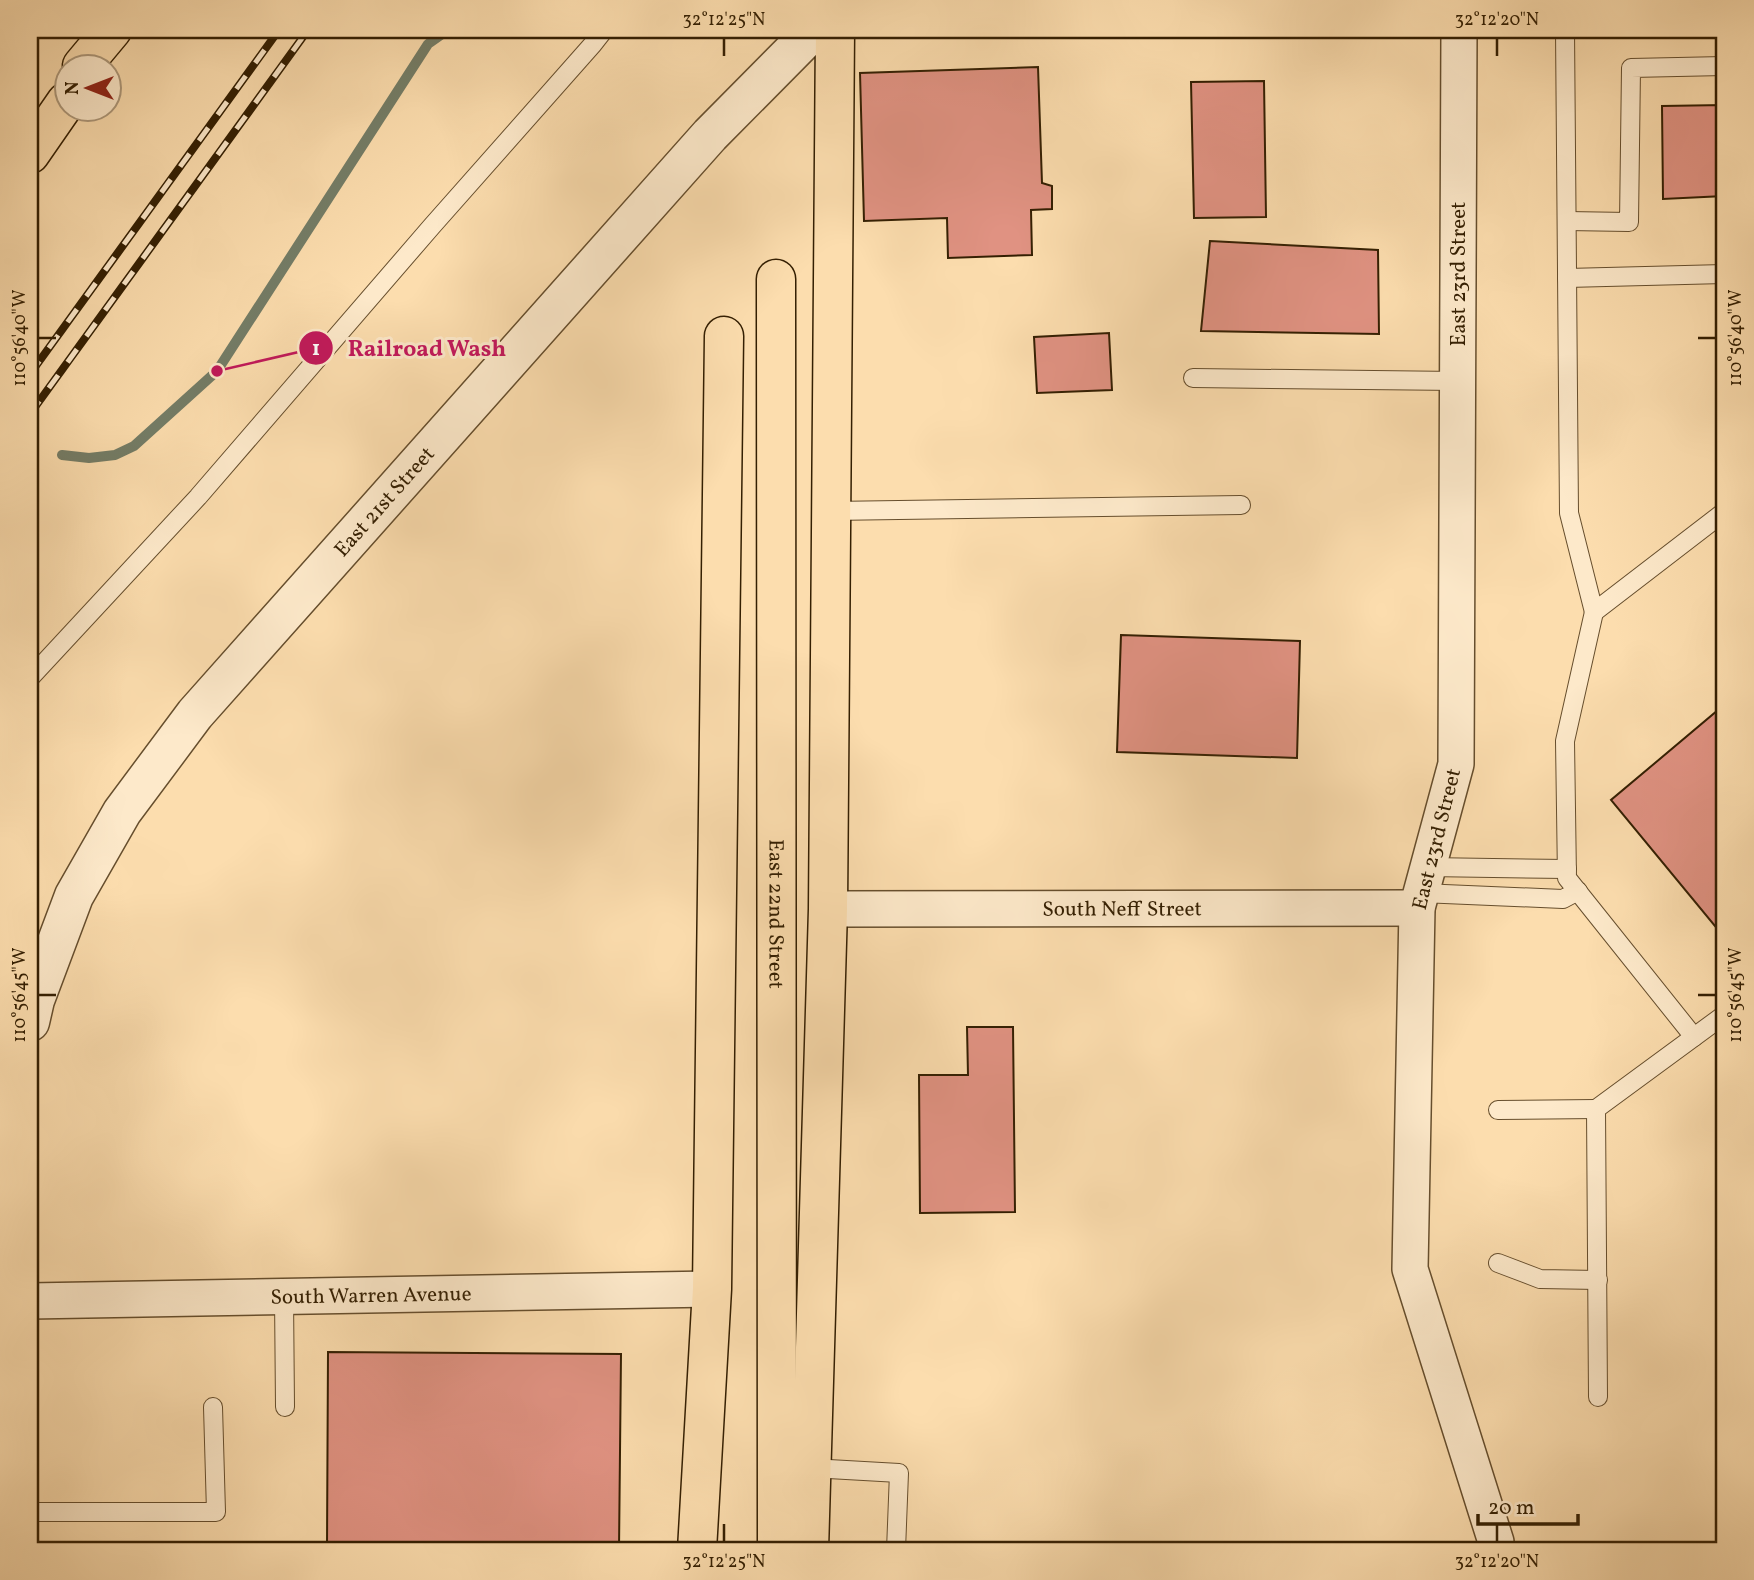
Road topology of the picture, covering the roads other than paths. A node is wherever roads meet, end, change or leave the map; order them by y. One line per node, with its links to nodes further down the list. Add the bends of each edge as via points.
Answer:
1 (111, 30): 8 (main road)
2 (118, 30): 9 (main road)
3 (604, 30): 26 (lane, via 198,498)
4 (814, 30): 32 (street, East 21st Street, via 710,135 195,714 122,813 74,896)
5 (835, 30): 23 (main road)
6 (1459, 30): 21 (street, East 23rd Street)
7 (1565, 30): 15 (lane)
8 (93, 52)
9 (102, 52)
10 (1724, 66): 15 (lane, via 1632,68 1629,222)
11 (52, 104): 13 (main road)
12 (52, 122): 14 (main road)
13 (30, 131)
14 (30, 154)
15 (1567, 221): 17 (lane)
16 (1724, 274): 17 (lane)
17 (1567, 278): 25 (lane, via 1569,513)
18 (776, 279): 47 (main road, East 22nd Street)
19 (724, 336): 38 (main road)
20 (1193, 378): 21 (lane)
21 (1457, 381): 28 (street, East 23rd Street, via 1456,764)
22 (1241, 506): 23 (lane)
23 (831, 511): 30 (main road)
24 (1724, 512): 25 (lane)
25 (1594, 612): 27 (lane, via 1565,741)
26 (30, 678)
27 (1567, 869): 28 (lane); 29 (lane, via 1567,878)
28 (1422, 889): 29 (lane, via 1563,900); 30 (street, South Neff Street); 50 (street, East 23rd Street, via 1410,1269)
29 (1578, 891): 33 (lane)
30 (828, 909): 44 (main road)
31 (1724, 1016): 33 (lane)
32 (30, 1022)
33 (1694, 1037): 34 (lane)
34 (1596, 1109): 35 (lane); 37 (lane)
35 (1498, 1110)
36 (1498, 1263): 37 (lane, via 1540,1279)
37 (1598, 1280): 41 (lane)
38 (712, 1289): 39 (street, South Warren Avenue); 46 (main road)
39 (284, 1296): 40 (street, South Warren Avenue); 42 (lane)
40 (30, 1301)
41 (1598, 1397)
42 (285, 1406)
43 (214, 1408): 45 (lane, via 216,1511)
44 (811, 1468): 48 (main road); 49 (lane, via 899,1473)
45 (30, 1512)
46 (697, 1550)
47 (777, 1550)
48 (809, 1550)
49 (896, 1550)
50 (1496, 1550)

